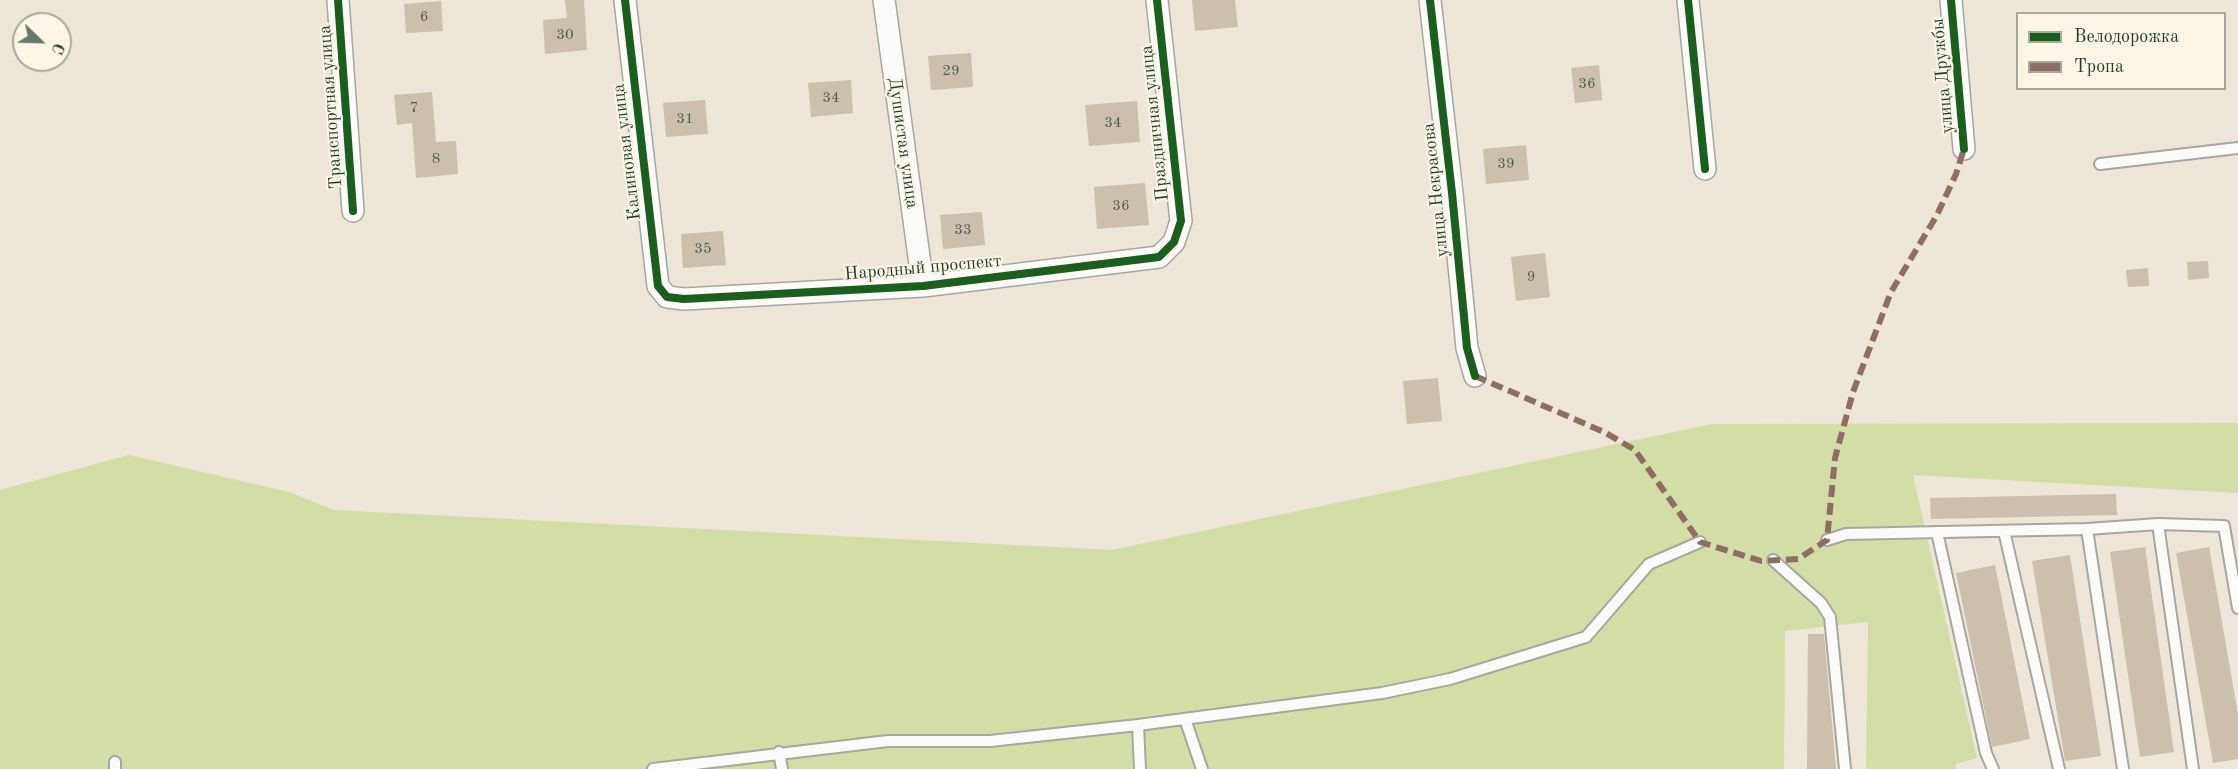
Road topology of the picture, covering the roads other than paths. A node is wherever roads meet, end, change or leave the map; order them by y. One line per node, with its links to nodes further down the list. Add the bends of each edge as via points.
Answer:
1 (338, 0): 12 (street, Транспортная улица)
2 (625, 0): 15 (street, Калиновая улица, via 658,286)
3 (884, 0): 14 (street, Душистая улица)
4 (1157, 0): 13 (street, Праздничная улица, via 1180,221)
5 (1430, 0): 16 (street, улица Некрасова, via 1467,348)
6 (1688, 0): 11 (street)
7 (1951, 0): 9 (street, улица Дружбы)
8 (2238, 148): 10 (lane)
9 (1964, 149)
10 (2100, 164)
11 (1705, 169)
12 (353, 211)
13 (1174, 242): 14 (street, Народный проспект, via 1159,257)
14 (923, 286): 15 (street, Народный проспект)
15 (668, 297)
16 (1475, 376)
17 (2158, 524): 18 (lane); 24 (lane, via 2224,526); 36 (lane)
18 (2087, 529): 19 (lane); 35 (lane)
19 (2004, 531): 20 (lane); 34 (lane)
20 (1936, 532): 21 (lane, via 1846,534); 33 (lane, via 1986,753)
21 (1827, 540)
22 (1700, 542): 25 (lane, via 1649,564 1586,637 1450,679 1382,693)
23 (1773, 560): 32 (lane, via 1821,603 1830,617)
24 (2238, 608)
25 (1185, 719): 26 (lane); 31 (lane)
26 (1138, 725): 27 (lane, via 990,741 888,741); 30 (lane)
27 (779, 752): 28 (lane); 29 (lane)
28 (653, 769)
29 (782, 769)
30 (1140, 769)
31 (1202, 769)
32 (1845, 769)
33 (1993, 769)
34 (2059, 769)
35 (2123, 769)
36 (2193, 769)

